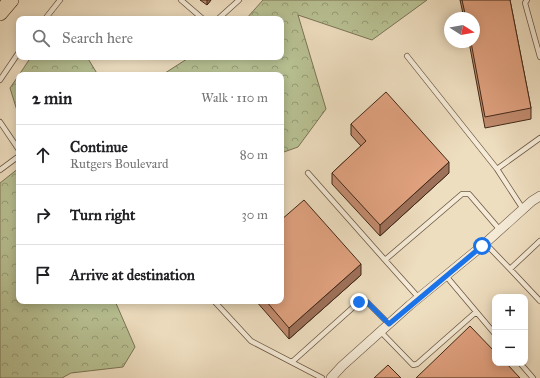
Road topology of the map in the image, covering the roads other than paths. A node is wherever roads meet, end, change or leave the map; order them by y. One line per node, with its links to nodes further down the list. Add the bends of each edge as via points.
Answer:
1 (4, 0): 7 (main road)
2 (11, 0): 8 (main road)
3 (60, 0): 9 (lane)
4 (181, 0): 10 (lane)
5 (239, 0): 11 (lane)
6 (527, 0): 14 (lane, via 525,3)
7 (0, 9)
8 (0, 13)
9 (47, 16)
10 (200, 16)
11 (221, 16)
12 (16, 56): 15 (lane)
13 (406, 56): 20 (lane)
14 (540, 57)
15 (0, 80)
16 (0, 122): 18 (lane)
17 (540, 138): 20 (lane)
18 (16, 146)
19 (16, 158): 21 (lane)
20 (497, 169): 24 (lane)
21 (0, 170)
22 (308, 173): 28 (lane)
23 (540, 196): 24 (street)
24 (523, 209): 25 (street)
25 (500, 230): 27 (street); 28 (lane, via 472,196 466,193)
26 (540, 241): 29 (lane)
27 (485, 243): 29 (lane); 30 (street)
28 (384, 260): 31 (lane)
29 (510, 269): 32 (lane)
30 (446, 276): 31 (street); 34 (lane)
31 (419, 298): 35 (street)
32 (540, 301)
33 (217, 304): 38 (lane, via 251,341)
34 (476, 312): 36 (lane); 37 (lane, via 413,365)
35 (389, 324): 37 (street); 38 (lane, via 367,302 359,302)
36 (492, 331)
37 (381, 332): 41 (street)
38 (292, 362): 40 (lane)
39 (523, 366): 42 (lane)
40 (322, 378)
41 (331, 378)
42 (533, 378)

